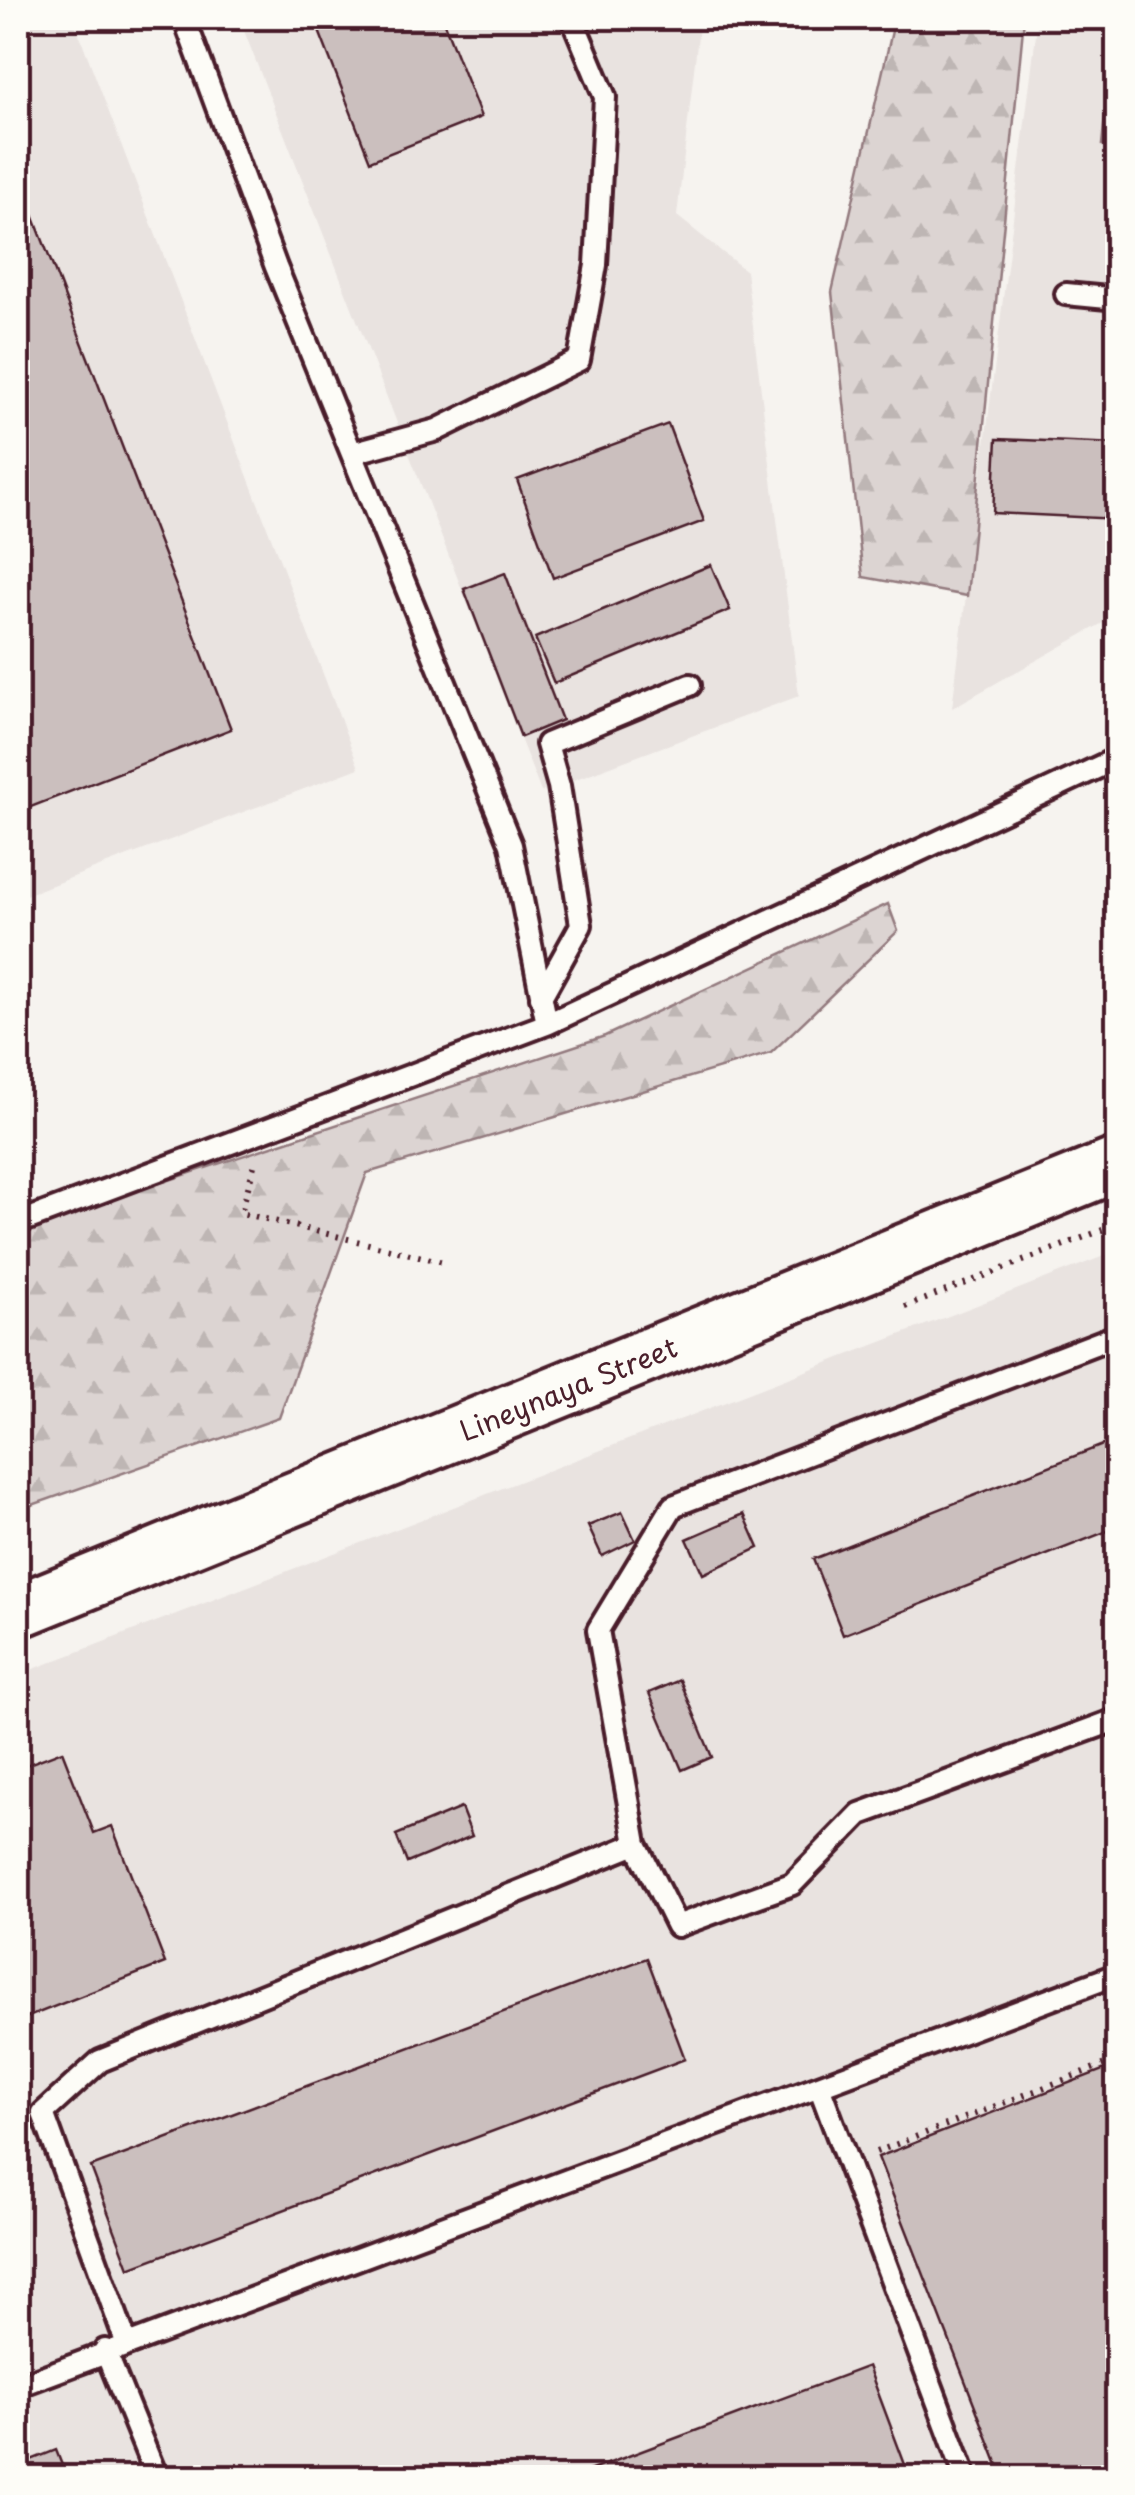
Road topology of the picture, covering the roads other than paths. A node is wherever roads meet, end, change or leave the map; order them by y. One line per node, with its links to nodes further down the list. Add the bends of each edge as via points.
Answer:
1 (184, 18): 5 (lane)
2 (572, 18): 5 (lane, via 605,97 596,265 579,360 437,430)
3 (1066, 294): 4 (lane)
4 (1118, 299)
5 (352, 453): 8 (lane, via 511,845)
6 (690, 686): 8 (lane, via 547,744 581,925)
7 (1118, 758): 9 (lane)
8 (541, 997): 9 (lane)
9 (546, 1024): 11 (lane)
10 (1118, 1164): 13 (street, Lineynaya Street)
11 (18, 1224)
12 (1118, 1335): 15 (lane, via 672,1506 598,1630)
13 (18, 1611)
14 (1118, 1719): 15 (lane, via 860,1814 792,1884 676,1926)
15 (636, 1844): 18 (lane, via 100,2061 43,2112)
16 (1118, 1974): 17 (lane)
17 (820, 2086): 18 (lane); 21 (lane)
18 (115, 2346): 19 (lane); 20 (lane)
19 (18, 2386)
20 (157, 2478)
21 (966, 2478)

